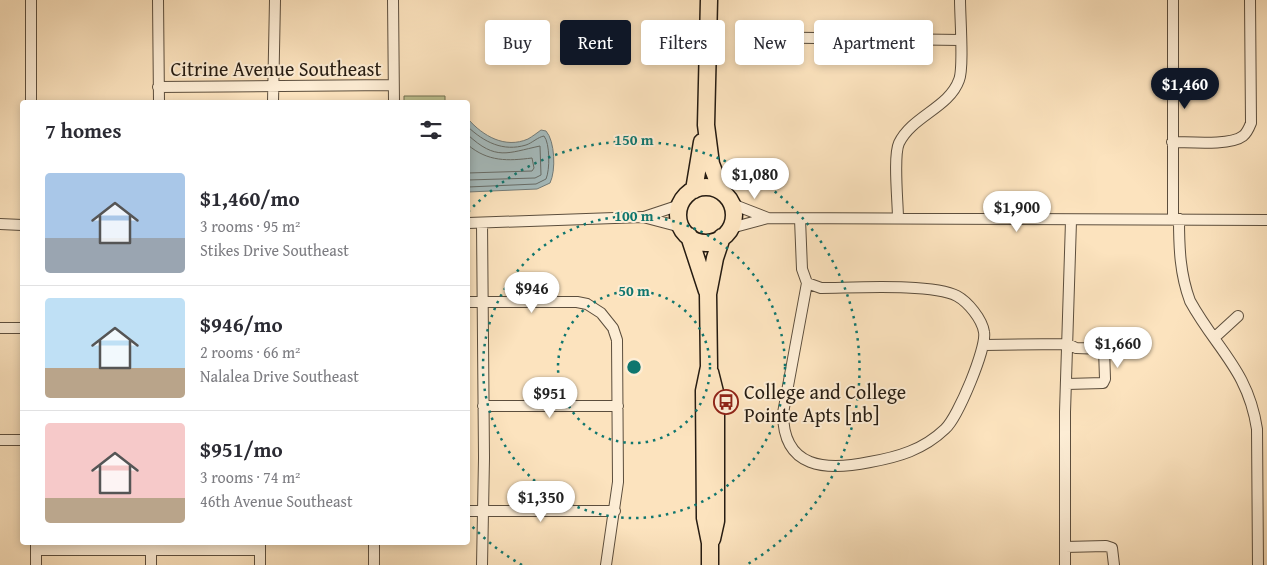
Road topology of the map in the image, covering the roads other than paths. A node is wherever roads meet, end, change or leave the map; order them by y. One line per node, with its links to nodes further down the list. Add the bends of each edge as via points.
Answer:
1 (31, 0): 14 (street)
2 (158, 0): 13 (street)
3 (275, 0): 12 (street)
4 (393, 0): 11 (street)
5 (708, 0): 18 (main road)
6 (960, 0): 10 (street)
7 (1173, 0): 19 (street)
8 (1250, 0): 19 (street, via 1251,123 1247,133 1229,142)
9 (804, 39): 10 (street)
10 (960, 40): 26 (street, via 960,78 956,88 913,124 898,144)
11 (394, 85): 12 (street, Citrine Avenue Southeast); 17 (street)
12 (273, 86): 13 (street, Citrine Avenue Southeast); 16 (street)
13 (158, 87): 15 (street)
14 (31, 100)
15 (158, 100)
16 (273, 100)
17 (394, 100)
18 (706, 125): 20 (main road); 21 (main road, via 711,164)
19 (1172, 142): 27 (street)
20 (694, 190): 21 (main road, via 708,187); 22 (main road)
21 (727, 198): 24 (street); 35 (main road, via 734,218)
22 (680, 205): 23 (street); 34 (main road, via 678,215)
23 (643, 217): 31 (street); 34 (street)
24 (768, 218): 25 (street); 35 (street)
25 (800, 219): 26 (street); 36 (street, via 802,269)
26 (898, 219): 29 (street)
27 (1176, 219): 28 (street); 29 (street); 43 (street, via 1185,288)
28 (1267, 220)
29 (1071, 221): 44 (street)
30 (470, 223): 31 (street)
31 (482, 223): 39 (street)
32 (0, 224): 33 (street)
33 (20, 225)
34 (685, 232): 35 (main road, via 707,242); 37 (main road)
35 (726, 232): 37 (main road, via 715,258)
36 (807, 283): 45 (street, via 821,288 923,289 956,295 966,302 984,330); 45 (street, via 783,413 783,431 790,448 807,462 844,468 902,456 927,442 946,428 958,410)
37 (708, 294): 66 (main road, via 709,367 704,391 705,518)
38 (470, 302): 39 (street)
39 (483, 302): 47 (street); 48 (street, via 577,302 601,313 613,328 617,340)
40 (1238, 316): 43 (street)
41 (0, 328): 42 (street)
42 (20, 328)
43 (1214, 338): 59 (street, via 1240,374 1254,412)
44 (1068, 344): 45 (street); 46 (street); 46 (street, via 1076,348 1104,349 1105,379 1098,385)
45 (984, 345)
46 (1067, 384): 58 (street)
47 (483, 406): 48 (street); 52 (street)
48 (618, 406): 53 (street)
49 (0, 440): 50 (street)
50 (20, 440)
51 (470, 511): 52 (street)
52 (482, 511): 53 (street); 64 (street)
53 (615, 511): 65 (street)
54 (374, 545): 63 (street)
55 (36, 546): 56 (street); 60 (street)
56 (151, 546): 57 (street); 61 (street)
57 (260, 546): 62 (street)
58 (1065, 547): 67 (street); 68 (street, via 1112,548)
59 (1261, 562)
60 (36, 565)
61 (151, 565)
62 (260, 565)
63 (374, 565)
64 (482, 565)
65 (606, 565)
66 (710, 565)
67 (1065, 565)
68 (1114, 565)

